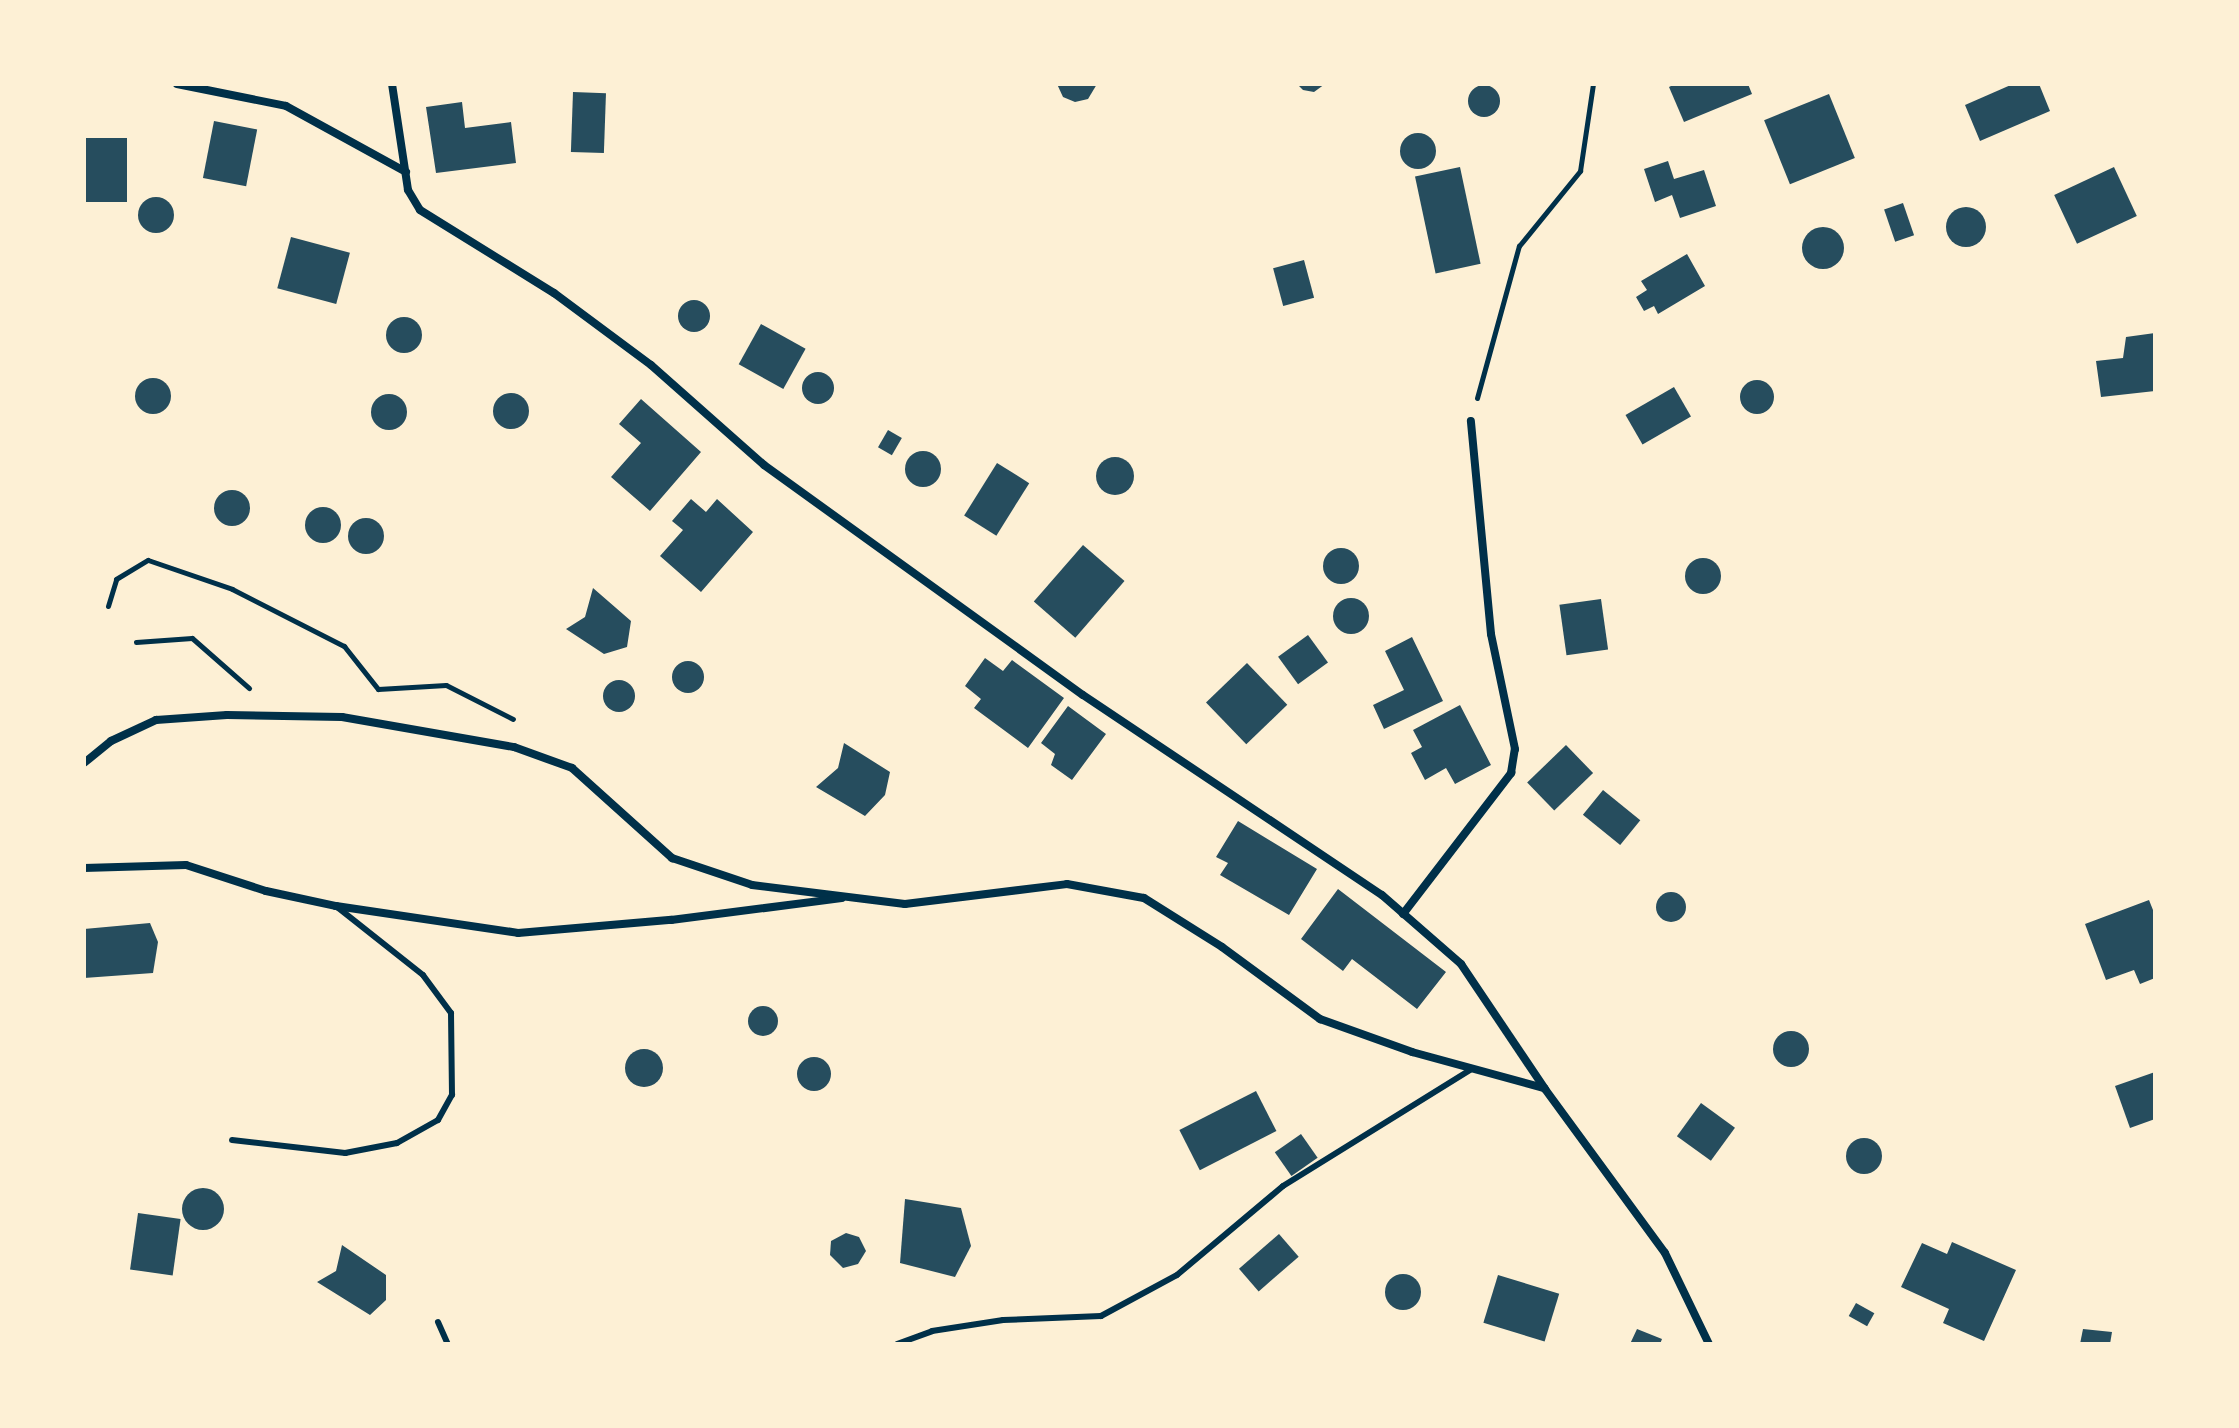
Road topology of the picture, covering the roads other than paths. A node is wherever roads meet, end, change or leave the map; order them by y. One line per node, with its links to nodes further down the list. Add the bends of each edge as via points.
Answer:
1 (177, 84): 3 (street, via 286,106)
2 (392, 84): 3 (street)
3 (406, 172): 9 (street, via 408,190 420,210 554,293 651,365 764,465 1083,695)
4 (1471, 421): 9 (street, via 1491,634 1515,749 1511,773)
5 (84, 763): 7 (street, via 111,741 156,720 227,715 357,720 514,747 572,768 672,858 752,885)
6 (84, 868): 8 (street, via 186,865)
7 (859, 896): 8 (street, via 518,933); 10 (street, via 905,904 1067,884 1144,898 1320,1019)
8 (336, 906): 12 (lane, via 423,975 451,1013 452,1095 438,1120 397,1143 345,1153)
9 (1403, 914): 11 (street, via 1461,964)
10 (1472, 1069): 11 (street); 15 (lane, via 1283,1186 1177,1275 1101,1316 1003,1320 932,1331)
11 (1545, 1089): 16 (street, via 1665,1253)
12 (232, 1140)
13 (438, 1322): 14 (lane)
14 (448, 1344)
15 (897, 1344)
16 (1709, 1344)

